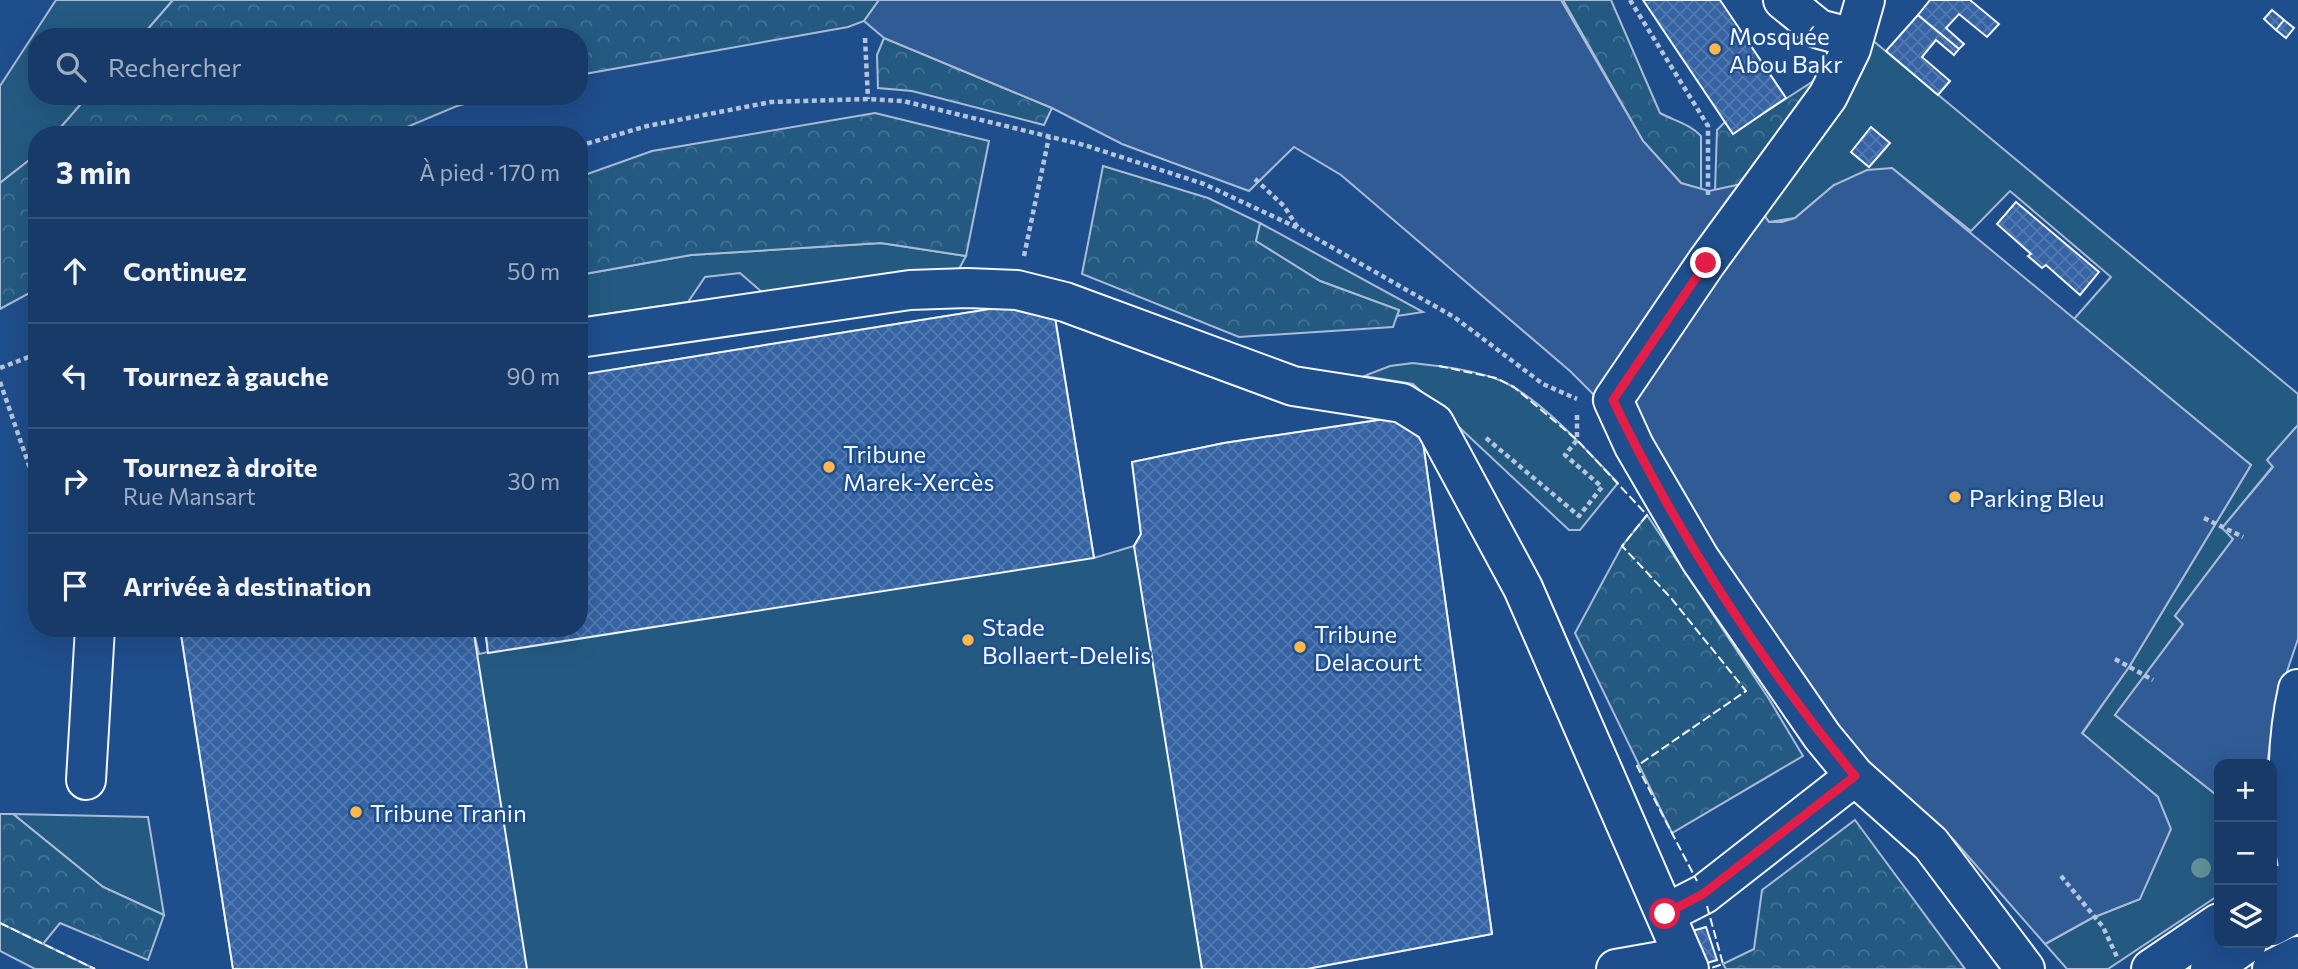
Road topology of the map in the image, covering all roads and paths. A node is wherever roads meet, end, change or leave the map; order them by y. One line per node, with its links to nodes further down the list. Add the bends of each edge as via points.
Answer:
1 (1630, 0): 10 (path, via 1708,126)
2 (1783, 0): 5 (street, via 1819,29)
3 (1865, 0): 5 (street)
4 (865, 38): 6 (path)
5 (1853, 38): 17 (street, via 1828,96 1679,301)
6 (868, 99): 7 (path, via 903,101); 8 (path, via 771,102 647,126)
7 (1049, 137): 11 (path, via 1204,184); 12 (path)
8 (588, 143)
9 (1255, 179): 11 (path, via 1284,206)
10 (1709, 191)
11 (1298, 228): 17 (path, via 1454,317 1543,384)
12 (1017, 290): 13 (street, via 910,290); 33 (street, via 1065,302 1293,386 1402,403 1434,424 1523,588)
13 (588, 337)
14 (28, 357): 15 (path)
15 (0, 368)
16 (0, 382): 19 (path)
17 (1595, 400): 18 (path, via 1565,455 1602,487 1579,516); 26 (street, via 1634,446 1700,559 1794,697)
18 (1475, 429)
19 (28, 460)
20 (2204, 518): 21 (path)
21 (2243, 537)
22 (94, 637): 27 (street)
23 (2115, 659): 24 (path)
24 (2153, 680)
25 (2298, 690): 28 (street, via 2288,783)
26 (1855, 776): 33 (street, via 1703,894); 40 (street, via 1931,844)
27 (86, 780)
28 (2298, 866)
29 (2061, 876): 41 (path, via 2104,927)
30 (2298, 877): 31 (street)
31 (2277, 888)
32 (2298, 912): 34 (street)
33 (1665, 914): 38 (street)
34 (2277, 923)
35 (2214, 926): 42 (street)
36 (2240, 948): 43 (street)
37 (2298, 956): 44 (street)
38 (1686, 963): 39 (street)
39 (1616, 969)
40 (2025, 969)
41 (2122, 969)
42 (2151, 969)
43 (2210, 969)
44 (2272, 969)

